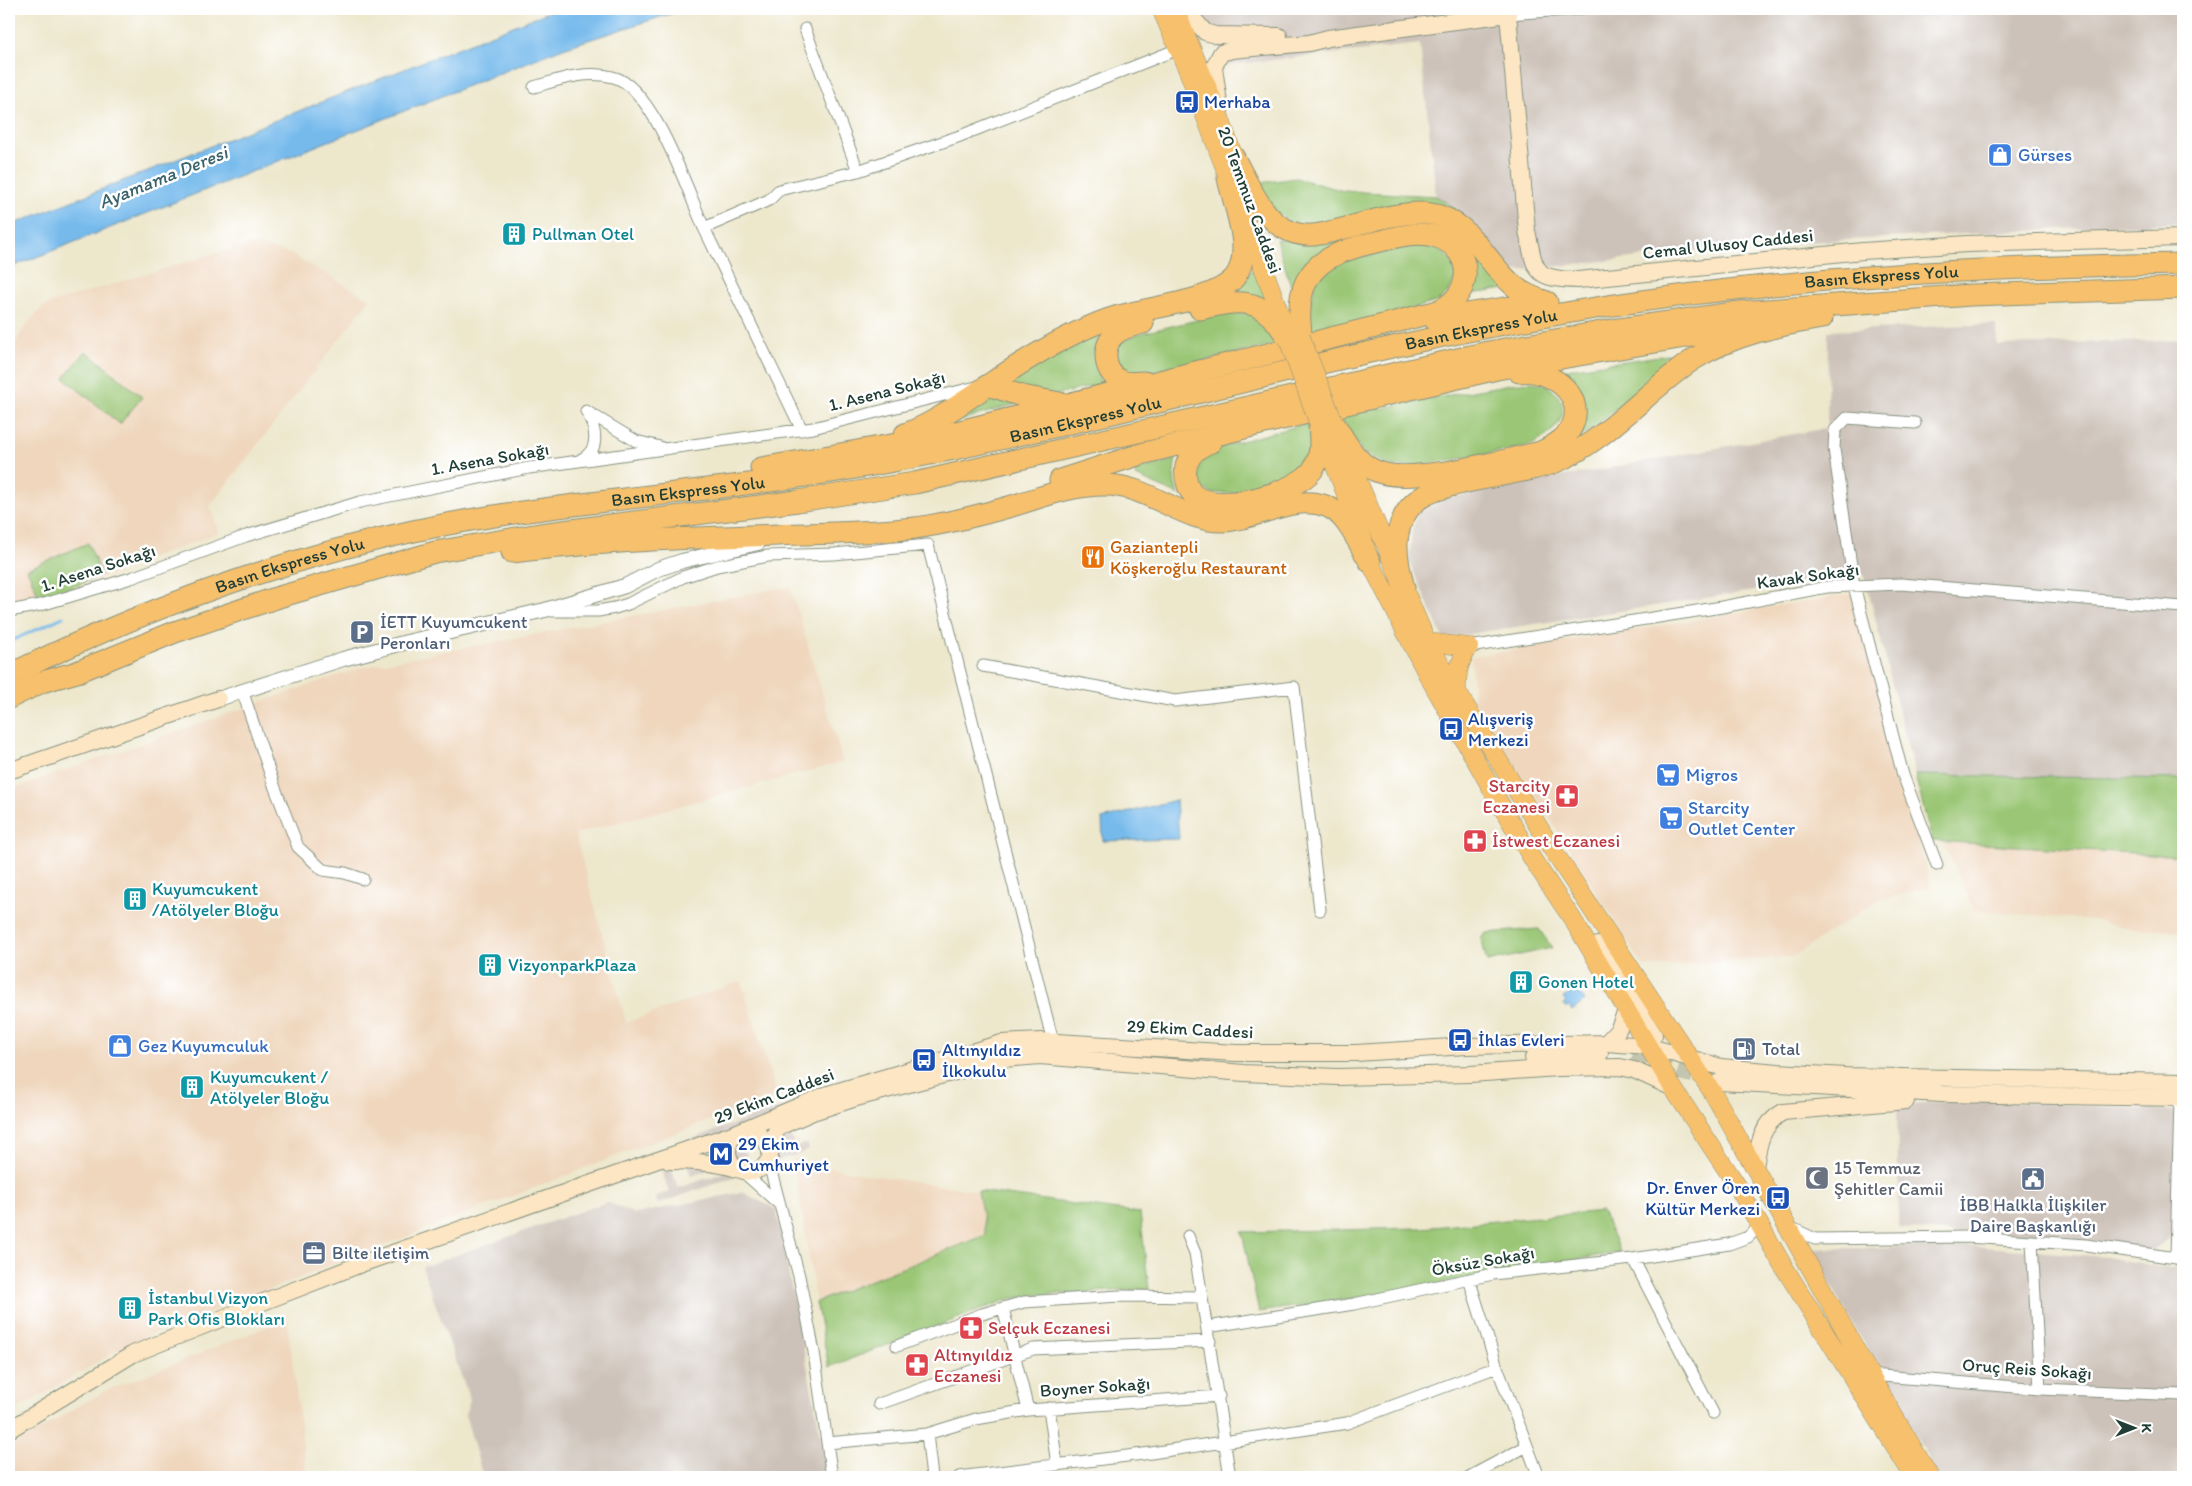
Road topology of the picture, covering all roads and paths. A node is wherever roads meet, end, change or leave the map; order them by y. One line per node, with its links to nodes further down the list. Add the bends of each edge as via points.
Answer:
1 (1162, 9): 8 (main road)
2 (1175, 9): 10 (main road, 20 Temmuz Caddesi)
3 (1185, 9): 7 (main road, via 1205,32 1215,36)
4 (1580, 9): 5 (street)
5 (1508, 14): 7 (main road); 15 (main road, Cemal Ulusoy Caddesi, via 1527,231 1535,266 1548,278 1578,280 1699,266 1967,244)
6 (805, 29): 12 (street)
7 (1328, 38): 10 (main road, via 1221,53 1214,67)
8 (1178, 49): 12 (street, via 960,136); 13 (main road)
9 (534, 87): 14 (street, via 566,77 592,74 616,77 634,88 657,121)
10 (1221, 120): 11 (main road, 20 Temmuz Caddesi)
11 (1233, 156): 20 (highway, via 1265,212 1289,233 1314,235 1402,216 1433,214 1467,231 1512,284); 23 (main road, 20 Temmuz Caddesi)
12 (858, 171): 14 (street, via 780,190 769,200)
13 (1228, 178): 23 (main road); 26 (highway, via 1244,246 1243,262 1228,283 1210,294 1133,311 1088,327)
14 (704, 228): 31 (street)
15 (2183, 238)
16 (2183, 264): 17 (highway, Basın Ekspress Yolu, via 1967,270)
17 (1761, 285): 20 (highway, via 1696,284); 36 (highway, Basın Ekspress Yolu, via 1594,308 1474,329 1035,432 879,464)
18 (2183, 288): 19 (highway, Basın Ekspress Yolu)
19 (1920, 298): 21 (highway, via 1882,310); 39 (highway, Basın Ekspress Yolu, via 1740,312 1562,338 1389,372 915,483 530,535 435,552)
20 (1547, 302): 22 (highway)
21 (1822, 318): 25 (highway, via 1771,322 1531,362); 41 (highway, via 1753,332 1712,349 1668,378 1591,442 1558,461 1427,494 1406,512 1396,541 1397,562)
22 (1396, 324): 23 (highway, via 1445,309 1455,302 1463,289 1463,262 1457,252 1438,237 1405,235 1352,247 1327,259 1314,269 1301,296); 24 (highway)
23 (1295, 338): 24 (highway, via 1269,312 1254,304 1238,301 1130,326 1111,338 1106,360 1113,375 1121,381); 29 (main road, bridge)
24 (1167, 379): 27 (highway)
25 (1459, 379): 29 (highway, via 1524,371 1556,379 1569,394 1575,413 1572,425 1554,446 1541,452 1434,473 1392,476 1363,464); 30 (highway)
26 (988, 385): 27 (highway, via 1028,398); 31 (street, 1. Asena Sokağı); 33 (highway, via 950,412 919,428)
27 (1067, 404): 33 (highway, via 936,437)
28 (1915, 423): 40 (street, via 1847,418 1835,430 1834,449)
29 (1327, 424): 30 (highway, via 1315,467 1295,485 1232,504 1217,504 1194,496 1186,478 1185,467 1190,456 1198,448); 38 (main road); 41 (main road)
30 (1256, 425): 35 (highway, via 1100,466)
31 (802, 430): 32 (street, 1. Asena Sokağı)
32 (670, 448): 34 (street, 1. Asena Sokağı); 34 (street, via 636,441 586,411 595,431 594,447 585,458)
33 (842, 453): 36 (highway)
34 (573, 462): 44 (street, 1. Asena Sokağı, via 529,468 321,512 131,578)
35 (981, 513): 37 (highway, via 916,528); 38 (highway, via 1061,491 1105,484 1147,493 1191,514 1223,521 1294,504 1318,503 1337,512)
36 (505, 514): 45 (highway, Basın Ekspress Yolu, via 339,550 216,588)
37 (806, 534): 39 (highway, via 572,545); 43 (street, via 682,561 625,586)
38 (1370, 562): 59 (main road, via 1426,672)
39 (397, 564): 50 (highway, Basın Ekspress Yolu, via 226,614)
40 (1854, 586): 42 (street, Kavak Sokağı, via 1901,584); 47 (street, Kavak Sokağı); 60 (street, via 1903,775)
41 (1404, 588): 46 (main road)
42 (2183, 607)
43 (545, 610): 52 (street, via 406,642); 65 (street, via 598,611 615,608 683,577 717,566 768,556 928,546)
44 (10, 611)
45 (100, 631): 48 (highway, via 86,631 62,638); 51 (highway, Basın Ekspress Yolu)
46 (1426, 642): 47 (main road); 53 (main road)
47 (1469, 647): 53 (main road, via 1457,672)
48 (9, 662)
49 (983, 666): 62 (street, via 1175,702 1294,687)
50 (77, 672): 54 (highway, Basın Ekspress Yolu); 56 (highway, via 52,690)
51 (9, 675)
52 (242, 690): 55 (street); 61 (street, via 298,847 323,870)
53 (1457, 694): 68 (main road, via 1552,849)
54 (9, 698)
55 (218, 698): 57 (main road, via 183,700); 58 (main road)
56 (9, 712)
57 (9, 761)
58 (9, 771)
59 (1506, 814): 63 (main road); 64 (main road, via 1562,890)
60 (1937, 865)
61 (364, 879)
62 (1320, 910)
63 (1626, 1011): 64 (main road); 66 (main road, via 1618,1030)
64 (1650, 1041): 66 (main road, 29 Ekim Caddesi); 68 (main road, 29 Ekim Caddesi); 71 (main road)
65 (1053, 1042): 66 (main road, 29 Ekim Caddesi, via 1236,1053 1345,1053); 74 (main road, 29 Ekim Caddesi, via 1002,1043 943,1059 826,1095)
66 (1606, 1043)
67 (1632, 1056): 69 (main road, via 1555,1057)
68 (1691, 1058): 72 (main road, 29 Ekim Caddesi, via 1721,1067 1845,1076); 77 (main road)
69 (1384, 1076): 71 (main road, 29 Ekim Caddesi, via 1620,1067); 75 (main road, 29 Ekim Caddesi, via 1307,1076 1040,1056 1004,1059 860,1097 792,1120 776,1131)
70 (1719, 1082): 73 (main road)
71 (1673, 1088): 80 (main road)
72 (2182, 1093): 73 (main road); 87 (street)
73 (1942, 1094): 77 (main road, via 1920,1100 1783,1112 1772,1118 1765,1129)
74 (740, 1131): 75 (main road, via 762,1134 769,1146); 76 (main road, 29 Ekim Caddesi); 78 (main road, via 728,1145 727,1152 728,1158)
75 (769, 1156): 78 (main road, via 758,1170); 79 (street)
76 (654, 1162): 78 (main road, via 690,1161); 104 (main road, 29 Ekim Caddesi, via 361,1264 133,1354)
77 (1755, 1168): 81 (main road)
78 (740, 1170): 79 (street)
79 (780, 1205): 107 (street, via 800,1276)
80 (1760, 1225): 86 (street, Öksüz Sokağı, via 1748,1237 1729,1244); 116 (main road)
81 (1786, 1225): 83 (street); 85 (main road)
82 (1188, 1236): 89 (street, via 1195,1253)
83 (1815, 1238): 84 (street, via 1966,1237); 85 (street)
84 (2032, 1241): 87 (street, via 2086,1245); 97 (street)
85 (1801, 1251): 96 (main road)
86 (1633, 1259): 88 (street, Öksüz Sokağı); 103 (street)
87 (2180, 1260)
88 (1469, 1279): 91 (street, Öksüz Sokağı, via 1354,1304); 95 (street)
89 (1202, 1296): 90 (street, via 1024,1302); 91 (street)
90 (1003, 1308): 93 (street); 94 (street)
91 (1207, 1326): 92 (street)
92 (1210, 1341): 94 (street, via 1033,1349); 99 (street)
93 (896, 1346)
94 (1014, 1356): 100 (street); 102 (street)
95 (1497, 1367): 106 (street, via 1347,1423); 108 (street)
96 (1870, 1375): 97 (street, Oruç Reis Sokağı); 117 (main road)
97 (2040, 1389): 98 (street, Oruç Reis Sokağı)
98 (2183, 1395)
99 (1219, 1396): 101 (street, Boyner Sokağı); 106 (street)
100 (879, 1404)
101 (1049, 1408): 102 (street, Boyner Sokağı); 109 (street)
102 (1028, 1410): 105 (street, Boyner Sokağı, via 976,1419)
103 (1713, 1413)
104 (9, 1430)
105 (927, 1434): 107 (street, Boyner Sokağı); 111 (street)
106 (1226, 1442): 109 (street); 113 (street)
107 (827, 1443): 110 (street)
108 (1527, 1446): 114 (street); 115 (street)
109 (1057, 1465): 112 (street)
110 (832, 1477)
111 (932, 1477)
112 (959, 1477)
113 (1230, 1477)
114 (1469, 1477)
115 (1539, 1477)
116 (1914, 1477)
117 (1930, 1477)

